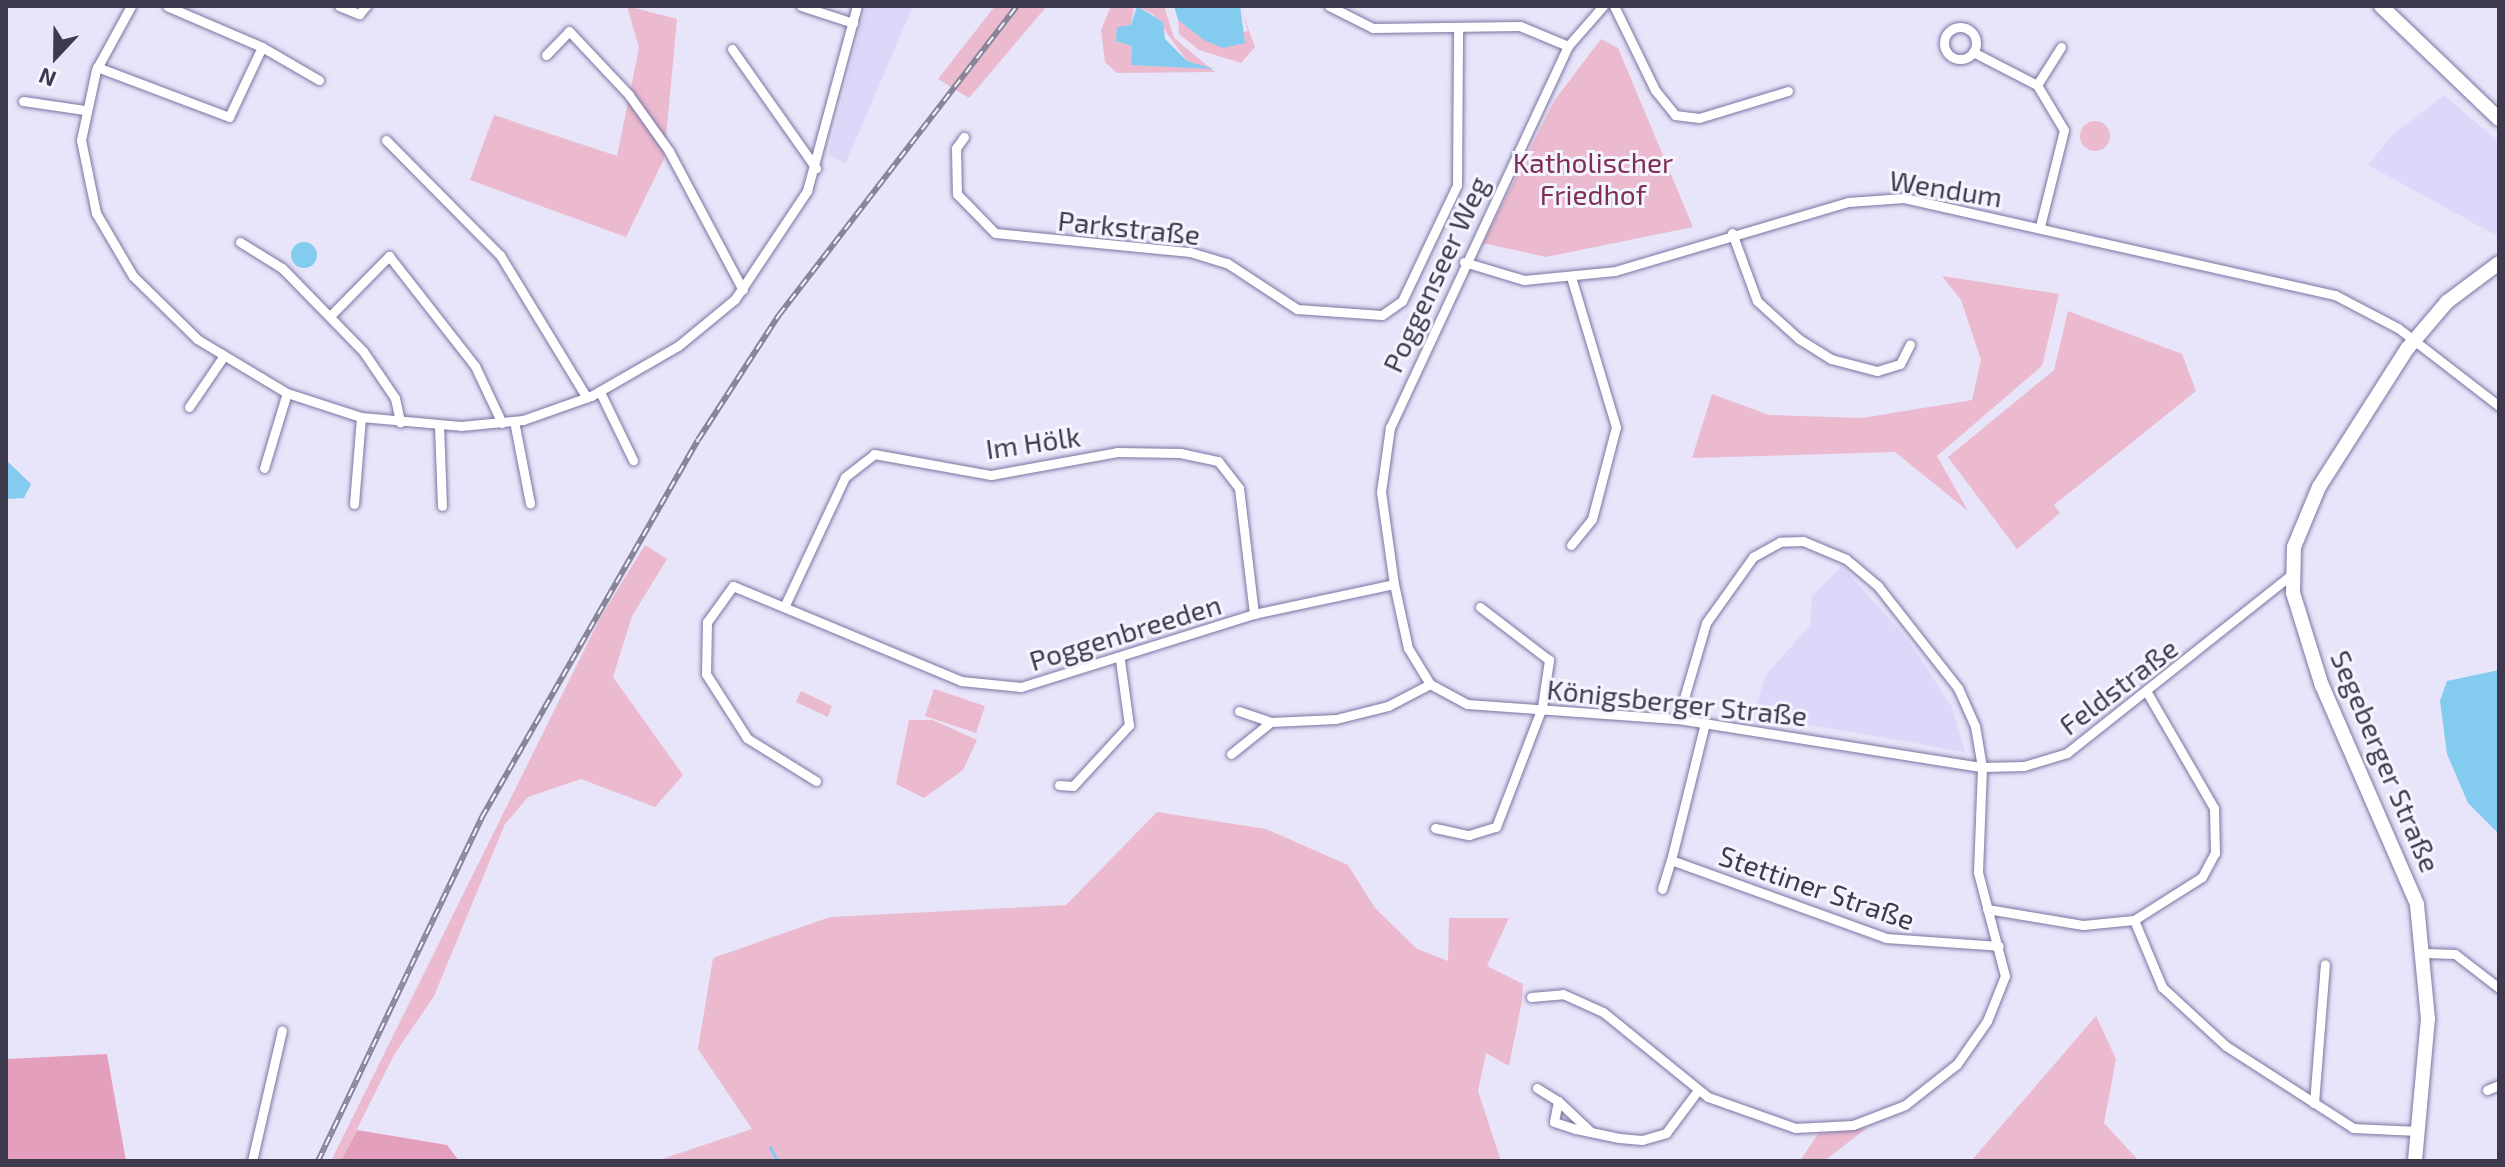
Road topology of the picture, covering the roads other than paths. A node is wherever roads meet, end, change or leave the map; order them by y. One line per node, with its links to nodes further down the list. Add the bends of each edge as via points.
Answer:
1 (131, 6): 19 (street)
2 (167, 6): 14 (street)
3 (339, 6): 4 (street, via 359,14)
4 (366, 6)
5 (801, 6): 11 (street)
6 (857, 6): 11 (street)
7 (1329, 6): 12 (street, via 1373,28)
8 (1603, 6): 13 (street, Poggenseer Weg)
9 (1614, 6): 22 (street, via 1655,90 1675,115 1699,118)
10 (2381, 6): 25 (main road)
11 (853, 23): 28 (street)
12 (1458, 27): 13 (street, via 1520,26); 26 (street, Parkstraße, via 1457,185 1402,301 1382,315 1297,309 1227,263 1190,252 995,233 957,194 956,148)
13 (1568, 46): 32 (street, Poggenseer Weg)
14 (262, 47): 19 (street, via 225,120); 20 (street)
15 (2061, 47): 21 (street)
16 (732, 49): 28 (street)
17 (1973, 52): 21 (street)
18 (546, 55): 35 (street, via 569,31 629,95 669,151)
19 (97, 67): 24 (street)
20 (319, 80)
21 (2037, 85): 29 (street, via 2064,130)
22 (1788, 91)
23 (23, 101): 24 (street)
24 (84, 110): 39 (street, via 84,171 110,244 159,307)
25 (2499, 119)
26 (964, 137)
27 (386, 140): 42 (street, via 500,255)
28 (816, 168): 35 (street, via 790,224)
29 (2040, 226): 30 (street, Wendum, via 1890,198); 38 (street, Wendum, via 2316,289 2398,328)
30 (1732, 233): 34 (street, Wendum); 37 (street, via 1757,301 1831,359 1877,371 1900,364)
31 (240, 242): 36 (street)
32 (1464, 262): 34 (street, Wendum, via 1524,280); 57 (street, Poggenseer Weg, via 1387,437 1381,492)
33 (2499, 263): 38 (main road, Segeberger Straße, via 2447,302)
34 (1571, 277): 55 (street, via 1616,427 1592,519)
35 (743, 290): 40 (street, via 678,346)
36 (331, 315): 47 (street, via 395,398); 48 (street, via 389,256 475,366)
37 (1910, 344)
38 (2411, 344): 43 (street, Wendum); 56 (main road, Segeberger Straße, via 2302,517)
39 (223, 357): 41 (street); 44 (street)
40 (600, 392): 42 (street); 50 (street)
41 (287, 393): 45 (street); 51 (street)
42 (587, 398): 46 (street)
43 (2499, 406)
44 (189, 407)
45 (361, 417): 47 (street); 53 (street)
46 (514, 421): 48 (street); 52 (street)
47 (400, 422): 49 (street)
48 (502, 423): 49 (street)
49 (439, 425): 54 (street)
50 (633, 460)
51 (264, 468)
52 (530, 503)
53 (354, 504)
54 (442, 506)
55 (1571, 545)
56 (2291, 575): 63 (street, Feldstraße); 79 (main road, Segeberger Straße, via 2322,686 2404,865)
57 (1394, 584): 60 (street, Poggenbreeden); 62 (street, via 1408,648)
58 (785, 605): 60 (street, Im Hölk, via 845,477 874,454 991,475 1117,452 1180,453 1218,461 1239,488); 61 (street, Poggenbreeden, via 961,681 1021,687); 71 (street, Poggenbreeden, via 741,584 722,595 703,636 706,674 747,738)
59 (1480, 607): 64 (street, via 1549,660)
60 (1254, 614): 61 (street, Poggenbreeden)
61 (1120, 660): 72 (street, via 1129,725 1073,786)
62 (1430, 684): 64 (street, Königsberger Straße, via 1467,704); 67 (street, via 1388,706 1336,719)
63 (2148, 694): 70 (street, Feldstraße, via 2067,753); 77 (street, via 2219,827 2202,877)
64 (1542, 707): 66 (street, Königsberger Straße); 73 (street, via 1496,827 1469,835)
65 (1239, 711): 67 (street)
66 (1678, 719): 68 (street, Königsberger Straße); 70 (street, via 1722,592 1753,557 1780,542 1803,541 1846,559 1887,597 1958,688)
67 (1271, 722): 69 (street)
68 (1705, 723): 70 (street, Königsberger Straße); 74 (street)
69 (1231, 754)
70 (1982, 767): 76 (street, via 1975,820)
71 (816, 781)
72 (1059, 785)
73 (1435, 828)
74 (1671, 860): 75 (street); 78 (street, Stettiner Straße, via 1886,938)
75 (1662, 889)
76 (1987, 909): 77 (street, via 2083,925); 78 (street)
77 (2134, 920): 89 (street, via 2162,987 2196,1022)
78 (1999, 946): 86 (street, via 2005,976 1987,1021 1957,1064 1884,1116 1795,1128)
79 (2426, 953): 81 (street, via 2455,954); 91 (main road, Segeberger Straße)
80 (2325, 964): 89 (street)
81 (2499, 988)
82 (1531, 997): 86 (street, via 1563,994 1603,1012)
83 (282, 1030): 92 (street)
84 (2499, 1085): 87 (street)
85 (1537, 1088): 88 (street)
86 (1698, 1090): 90 (street, via 1666,1133 1630,1141)
87 (2487, 1090)
88 (1558, 1101): 90 (street); 90 (street, via 1554,1122)
89 (2314, 1103): 91 (street, via 2369,1133)
90 (1590, 1131)
91 (2418, 1131): 93 (main road, Segeberger Straße)
92 (252, 1161)
93 (2415, 1161)

